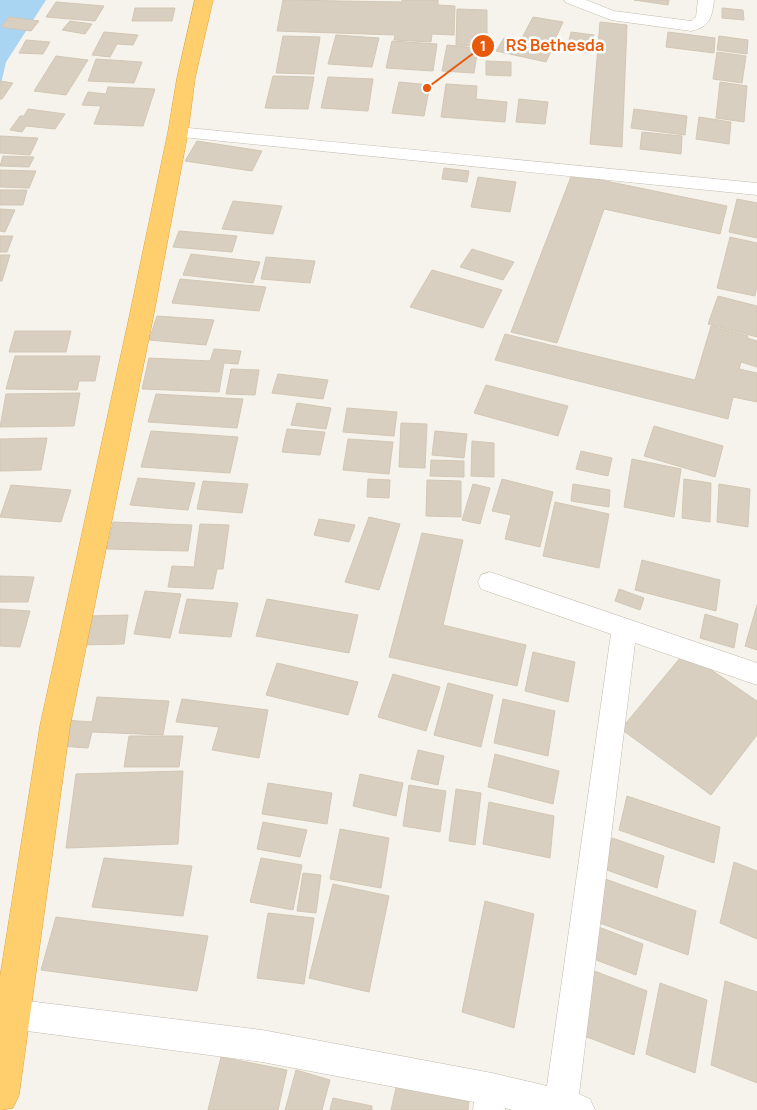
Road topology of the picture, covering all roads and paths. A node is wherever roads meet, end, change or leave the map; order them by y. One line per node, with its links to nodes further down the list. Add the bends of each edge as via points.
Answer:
1 (204, 0): 4 (highway, via 186,78)
2 (572, 0): 3 (street, via 610,15 691,26 704,18)
3 (706, 0)
4 (178, 132): 5 (street); 9 (highway, via 55,726)
5 (757, 189)
6 (490, 582): 7 (street)
7 (624, 628): 8 (street); 12 (street)
8 (757, 674)
9 (12, 1014): 10 (highway); 11 (street, via 262,1046)
10 (0, 1095)
11 (491, 1100): 12 (street)
12 (570, 1107)

